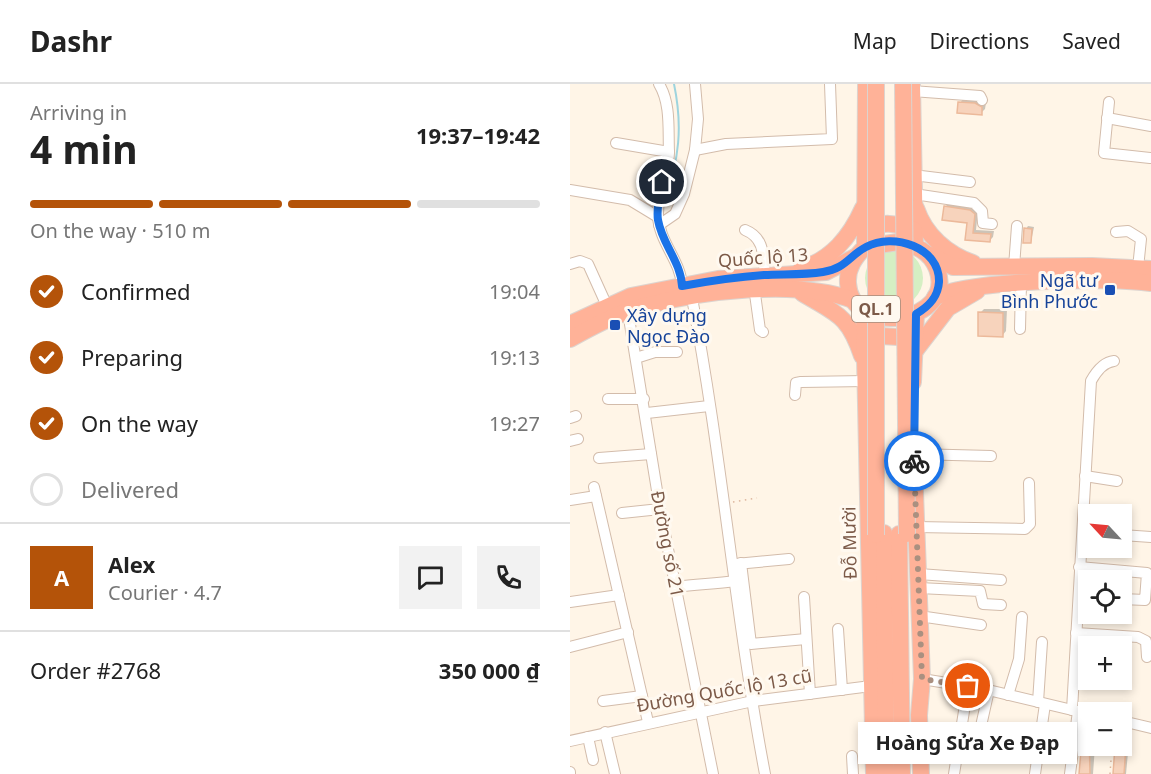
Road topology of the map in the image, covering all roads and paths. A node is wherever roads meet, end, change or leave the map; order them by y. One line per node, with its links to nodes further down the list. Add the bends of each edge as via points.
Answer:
1 (659, 84): 14 (street, via 667,98)
2 (695, 84): 13 (street, via 698,119)
3 (830, 84): 13 (street, via 832,139 726,144)
4 (866, 84): 20 (highway)
5 (876, 84): 72 (highway, QL.1, bridge)
6 (882, 84): 72 (highway, QL.1)
7 (906, 86): 8 (street, via 980,96); 16 (highway); 72 (highway, QL.1)
8 (982, 100)
9 (1109, 102): 10 (street)
10 (1107, 118): 11 (street); 15 (street, via 1104,153)
11 (1151, 126)
12 (616, 143): 14 (street)
13 (694, 150): 21 (street, via 675,214)
14 (669, 152): 21 (street)
15 (1149, 158)
16 (913, 175): 17 (street); 19 (highway)
17 (970, 182)
18 (570, 190): 21 (street, via 630,200)
19 (914, 197): 22 (street, via 974,202 982,211 983,223); 26 (highway); 29 (highway, via 926,228 947,250 959,259)
20 (864, 205): 27 (highway); 32 (highway, via 847,237 829,255 811,266)
21 (658, 221): 37 (street)
22 (992, 224)
23 (1017, 226): 30 (street)
24 (745, 230): 32 (street, via 760,240)
25 (1116, 232): 31 (street, via 1135,233 1141,239)
26 (918, 243): 27 (highway, via 892,223 875,226); 29 (highway, via 953,267); 39 (highway, via 938,275)
27 (862, 245): 32 (highway, Quốc lộ 13, via 831,271); 41 (highway, via 848,277)
28 (570, 264): 40 (street, via 588,264)
29 (985, 267): 30 (highway)
30 (1014, 267): 31 (highway)
31 (1144, 268)
32 (772, 275): 37 (highway, Quốc lộ 13, via 718,279)
33 (1151, 283): 34 (highway)
34 (1021, 284): 35 (highway); 45 (street)
35 (986, 287): 39 (highway, via 953,290); 50 (highway, via 948,308)
36 (805, 293): 37 (highway, Quốc lộ 13, via 755,289); 38 (highway, Quốc lộ 13); 41 (highway, Quốc lộ 13, via 833,293); 53 (highway, via 845,321 854,335)
37 (690, 294): 38 (highway, Quốc lộ 13); 40 (highway, Quốc lộ 13, via 632,296); 42 (highway, Quốc lộ 13); 57 (street)
38 (755, 294): 46 (street)
39 (934, 297): 43 (highway)
40 (607, 306): 44 (highway, Quốc lộ 13)
41 (859, 306): 43 (highway); 47 (highway, Đỗ Mười / QL.1)
42 (628, 312): 48 (highway, Quốc lộ 13); 51 (street, Đường số 21)
43 (915, 322): 47 (highway, via 898,337); 50 (highway, Đỗ Mười / QL.1)
44 (570, 324)
45 (1020, 329)
46 (763, 332)
47 (866, 335): 53 (highway, Đỗ Mười / QL.1)
48 (570, 339)
49 (677, 352): 51 (street, via 655,352)
50 (914, 353): 60 (highway, Đỗ Mười / QL.1)
51 (636, 358): 56 (street, Đường số 21)
52 (1114, 361): 63 (street, via 1097,371 1091,381)
53 (866, 373): 54 (street, via 796,383); 101 (highway, Đỗ Mười / QL.1)
54 (795, 395)
55 (608, 399): 56 (street)
56 (644, 399): 58 (street, Đường số 21)
57 (709, 406): 58 (street); 68 (street)
58 (647, 413): 59 (street, Đường số 21)
59 (651, 454): 62 (street); 70 (street, Đường số 21)
60 (914, 454): 61 (street); 72 (highway, Đỗ Mười / QL.1)
61 (991, 456)
62 (599, 458)
63 (1085, 476): 64 (street); 69 (street)
64 (1117, 481)
65 (1029, 483): 72 (street, via 1030,524 1025,530)
66 (757, 498): 68 (path)
67 (570, 500): 86 (street, via 595,491)
68 (726, 503): 77 (street)
69 (1085, 504)
70 (660, 509): 71 (street); 85 (street, Đường số 21)
71 (622, 513)
72 (896, 533): 84 (highway, Đỗ Mười / QL.1); 101 (highway, Đỗ Mười / QL.1); 101 (highway, Đỗ Mười / QL.1)
73 (1132, 536): 74 (street)
74 (1151, 537)
75 (1084, 558): 78 (street)
76 (789, 559): 77 (street)
77 (737, 564): 83 (street); 97 (street, via 751,644)
78 (1083, 567): 79 (street); 80 (street); 96 (street)
79 (1083, 570)
80 (1115, 570)
81 (1132, 572): 88 (street, via 1147,573 1145,600)
82 (1001, 580): 84 (street)
83 (735, 581): 85 (street); 109 (street)
84 (919, 581): 90 (street, via 980,591 983,603); 91 (highway, Đỗ Mười / QL.1)
85 (676, 587): 112 (street, Đường số 21)
86 (619, 595): 89 (street); 95 (street)
87 (804, 597): 97 (street)
88 (1132, 599)
89 (570, 603)
90 (1002, 605)
91 (919, 616): 93 (street); 101 (highway, Đỗ Mười / QL.1)
92 (1022, 617): 106 (street, via 1018,659)
93 (981, 624)
94 (838, 629): 103 (street)
95 (628, 632): 99 (street); 107 (street)
96 (1076, 633): 100 (street, via 1138,637 1146,641); 113 (street)
97 (806, 639): 105 (street)
98 (1042, 642): 110 (street)
99 (570, 647)
100 (1147, 657)
101 (895, 683): 102 (street, Đường Quốc lộ 13 cũ); 103 (street, Đường Quốc lộ 13 cũ); 111 (highway, Đỗ Mười / QL.1); 129 (highway, Đỗ Mười / QL.1); 130 (highway, Đỗ Mười / QL.1); 131 (highway, Đỗ Mười / QL.1)
102 (968, 686): 104 (street, Đường Quốc lộ 13 cũ); 134 (street)
103 (842, 690): 105 (street, Đường Quốc lộ 13 cũ)
104 (989, 690): 106 (street, Đường Quốc lộ 13 cũ); 119 (street)
105 (810, 694): 109 (street, Đường Quốc lộ 13 cũ)
106 (1008, 694): 110 (street, Đường Quốc lộ 13 cũ)
107 (642, 696): 108 (street); 115 (street)
108 (603, 701)
109 (753, 701): 112 (street, Đường Quốc lộ 13 cũ); 127 (street)
110 (1042, 703): 113 (street, Đường Quốc lộ 13 cũ); 135 (street)
111 (922, 705): 132 (highway, Đỗ Mười / QL.1); 133 (highway, Đỗ Mười / QL.1)
112 (699, 711): 115 (street, Đường Quốc lộ 13 cũ); 126 (street, Đường số 21, via 705,724)
113 (1075, 711): 114 (street, Đường Quốc lộ 13 cũ); 136 (street)
114 (1078, 712)
115 (648, 722): 118 (street, Đường Quốc lộ 13 cũ)
116 (1132, 723): 117 (street)
117 (1151, 728)
118 (605, 732): 120 (street, Đường Quốc lộ 13 cũ); 125 (street)
119 (979, 735)
120 (588, 736): 121 (street, Đường Quốc lộ 13 cũ); 124 (street)
121 (570, 741)
122 (852, 756): 128 (street)
123 (1111, 756): 137 (path)
124 (593, 760)
125 (615, 774)
126 (713, 774)
127 (765, 774)
128 (853, 774)
129 (874, 774)
130 (886, 774)
131 (902, 774)
132 (921, 774)
133 (926, 774)
134 (954, 774)
135 (1035, 774)
136 (1070, 774)
137 (1110, 774)

